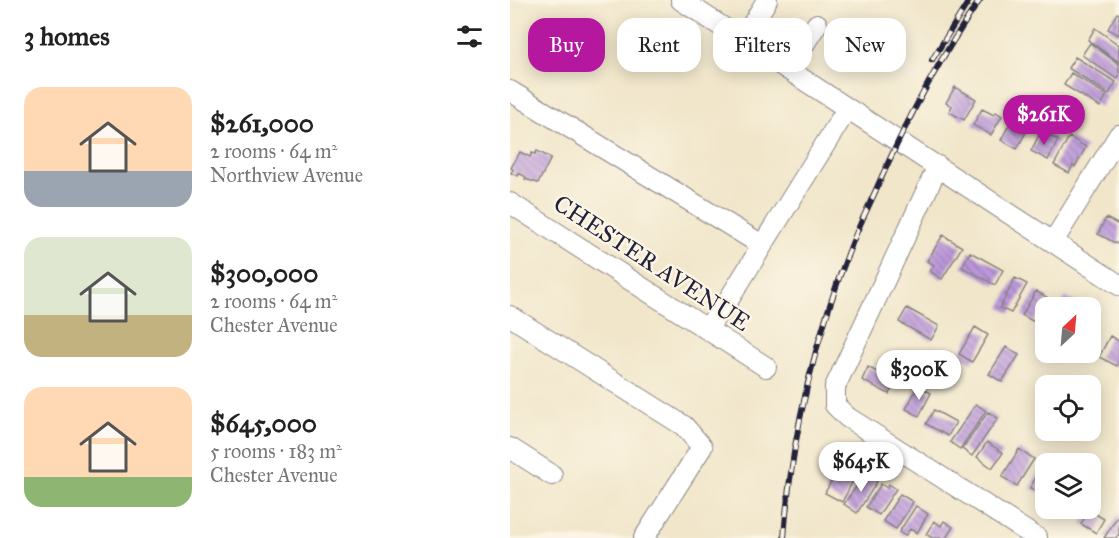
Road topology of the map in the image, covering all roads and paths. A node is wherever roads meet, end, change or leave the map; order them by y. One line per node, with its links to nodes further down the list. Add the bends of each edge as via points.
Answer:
1 (681, 0): 4 (street)
2 (766, 0): 3 (street)
3 (756, 18)
4 (713, 21)
5 (817, 24): 6 (street)
6 (812, 32)
7 (792, 72): 9 (street)
8 (510, 91): 14 (street)
9 (847, 109): 11 (street); 14 (street)
10 (1119, 135): 13 (street)
11 (938, 166): 13 (street); 21 (street, via 835,387 835,405)
12 (510, 202): 17 (street, CHESTER AVENUE)
13 (1053, 242): 15 (street)
14 (762, 245): 17 (street)
15 (1119, 285)
16 (510, 316): 22 (street, via 684,426 702,447)
17 (706, 329): 18 (street, CHESTER AVENUE)
18 (766, 367)
19 (510, 448): 20 (street)
20 (552, 475)
21 (1014, 532): 23 (street)
22 (644, 538)
23 (1037, 538)

